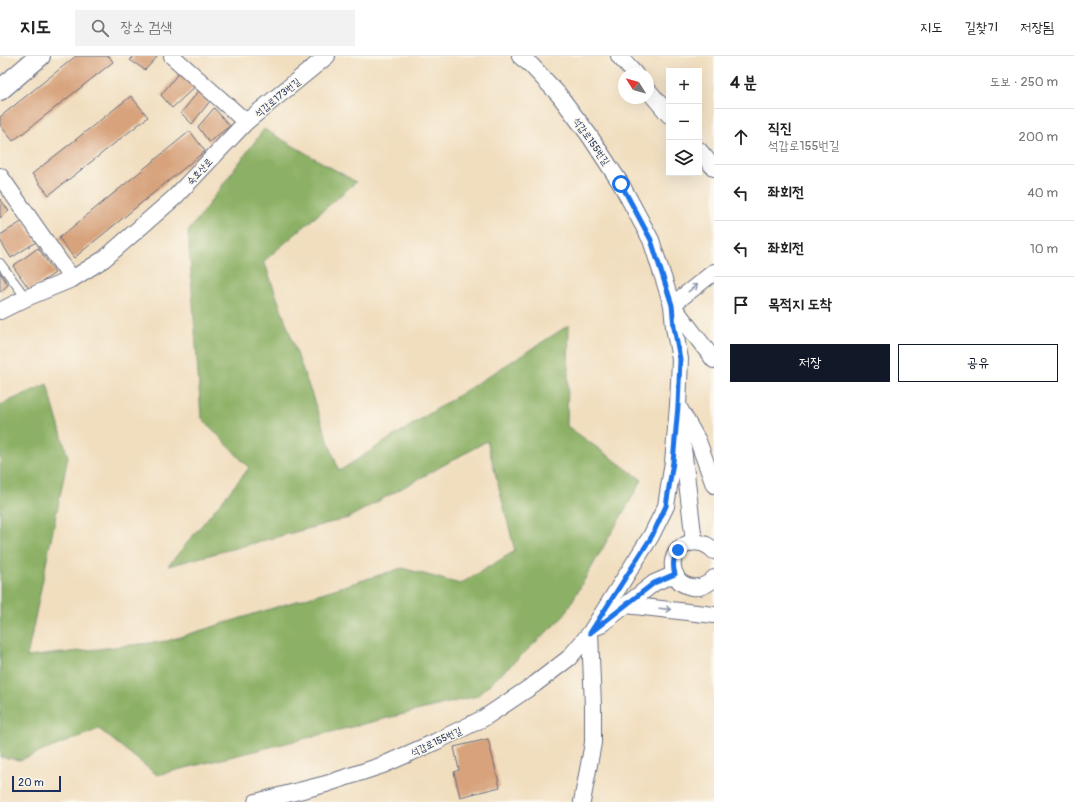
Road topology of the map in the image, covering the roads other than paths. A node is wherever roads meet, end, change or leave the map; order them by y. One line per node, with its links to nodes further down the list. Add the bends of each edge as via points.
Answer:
1 (40, 56): 7 (street)
2 (172, 56): 10 (street)
3 (327, 56): 10 (street, 석갑로173번길)
4 (520, 56): 18 (street, 석갑로155번길, via 559,95 621,184 651,240)
5 (620, 56): 6 (street)
6 (630, 68)
7 (0, 90)
8 (654, 97): 9 (street)
9 (666, 111)
10 (246, 122): 16 (street, 숙호산로, via 175,197 104,259)
11 (702, 154): 12 (street)
12 (714, 168)
13 (0, 176): 16 (street)
14 (0, 263): 17 (lane)
15 (714, 272): 18 (street, one-way to 15)
16 (72, 279): 17 (street, 숙호산로)
17 (26, 298): 19 (street, 숙호산로)
18 (672, 305): 20 (street, 석갑로155번길); 21 (street, 석갑로155번길, via 680,359)
19 (0, 310)
20 (714, 360)
21 (678, 406): 22 (street, via 698,441); 23 (street); 29 (street, 석갑로155번길, via 666,506 652,536)
22 (714, 485)
23 (694, 542): 24 (street, via 701,542); 25 (street, via 682,546 675,555)
24 (714, 550)
25 (675, 574): 26 (street, via 679,580 691,587 705,586); 27 (street, via 654,583)
26 (713, 582)
27 (626, 605): 28 (street, one-way to 28); 29 (street)
28 (714, 615)
29 (590, 633): 30 (street, 석갑로155번길, via 569,658 484,718 383,765 326,784); 31 (street, via 593,743)
30 (256, 802)
31 (582, 802)

